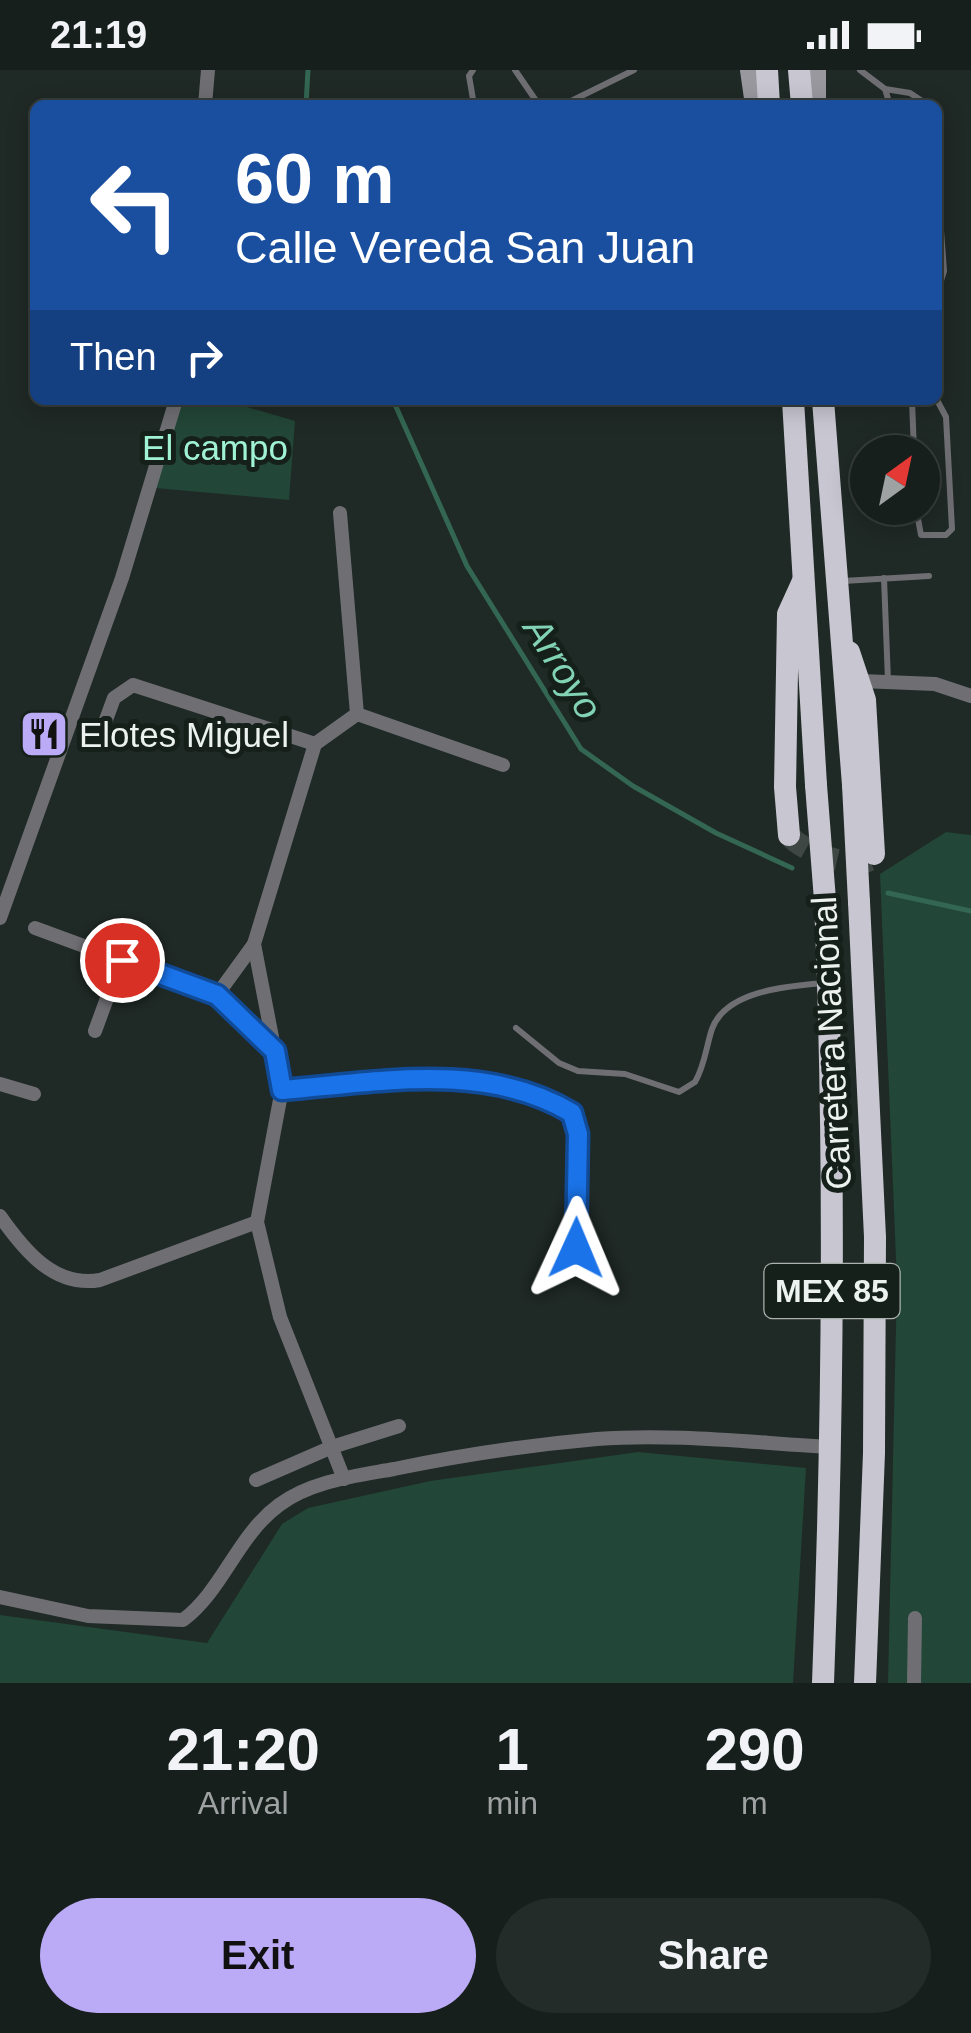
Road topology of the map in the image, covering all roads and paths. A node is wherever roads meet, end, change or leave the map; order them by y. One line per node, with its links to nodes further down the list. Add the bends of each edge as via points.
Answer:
1 (208, 70): 11 (street)
2 (473, 70): 12 (lane)
3 (515, 70): 13 (lane)
4 (634, 70): 14 (lane)
5 (750, 70): 15 (main road)
6 (767, 70): 16 (highway)
7 (800, 70): 17 (highway)
8 (816, 70): 18 (main road)
9 (860, 70): 10 (lane)
10 (884, 89): 19 (lane); 20 (lane)
11 (205, 100)
12 (473, 100)
13 (535, 100)
14 (572, 100)
15 (754, 100)
16 (769, 100)
17 (802, 100)
18 (816, 100)
19 (888, 100)
20 (920, 100)
21 (942, 244): 22 (lane)
22 (942, 277)
23 (175, 405): 45 (street, via 134,542)
24 (794, 405): 32 (highway, Carretera Nacional / MEX 85)
25 (823, 405): 34 (highway, Carretera Nacional / MEX 85)
26 (912, 405): 28 (lane)
27 (940, 405): 30 (lane, via 946,417 952,529 921,534)
28 (913, 435)
29 (340, 514): 39 (street)
30 (919, 525)
31 (929, 576): 33 (lane)
32 (805, 578): 43 (highway, MEX 85, via 788,614); 49 (highway, Carretera Nacional / MEX 85, bridge)
33 (884, 578): 34 (lane); 37 (lane)
34 (836, 581): 35 (highway, Carretera Nacional / MEX 85)
35 (840, 630): 36 (highway, MEX 85); 68 (highway, Carretera Nacional / MEX 85, bridge, via 875,1237)
36 (861, 681): 37 (street); 44 (highway, MEX 85)
37 (888, 681): 38 (street, via 935,684)
38 (971, 696)
39 (357, 714): 41 (street); 42 (street)
40 (100, 736): 41 (street, via 114,698 132,686)
41 (315, 744): 47 (street)
42 (502, 765)
43 (789, 835)
44 (874, 854)
45 (0, 918)
46 (35, 928): 48 (street)
47 (254, 944): 50 (street); 53 (street)
48 (122, 960): 50 (street); 52 (street)
49 (828, 982): 51 (lane, via 733,1003 718,1015 695,1082 679,1092 624,1074 578,1071); 62 (highway, Carretera Nacional / MEX 85)
50 (217, 995): 53 (street)
51 (516, 1028)
52 (95, 1031)
53 (275, 1051): 55 (street)
54 (0, 1084): 56 (street)
55 (282, 1090): 58 (street); 59 (street, via 455,1079 560,1106 577,1121)
56 (34, 1094)
57 (0, 1216): 58 (street, via 48,1269 78,1282 100,1280)
58 (257, 1222): 61 (street, via 280,1317)
59 (576, 1248)
60 (399, 1426): 61 (street)
61 (332, 1447): 63 (street); 64 (street)
62 (832, 1447): 63 (street, via 600,1439 466,1454); 67 (highway, Carretera Nacional / MEX 85)
63 (344, 1479): 65 (street, via 308,1490 260,1520 183,1620 88,1616)
64 (256, 1480)
65 (0, 1597)
66 (915, 1618): 69 (street)
67 (824, 1683)
68 (865, 1683)
69 (914, 1683)

